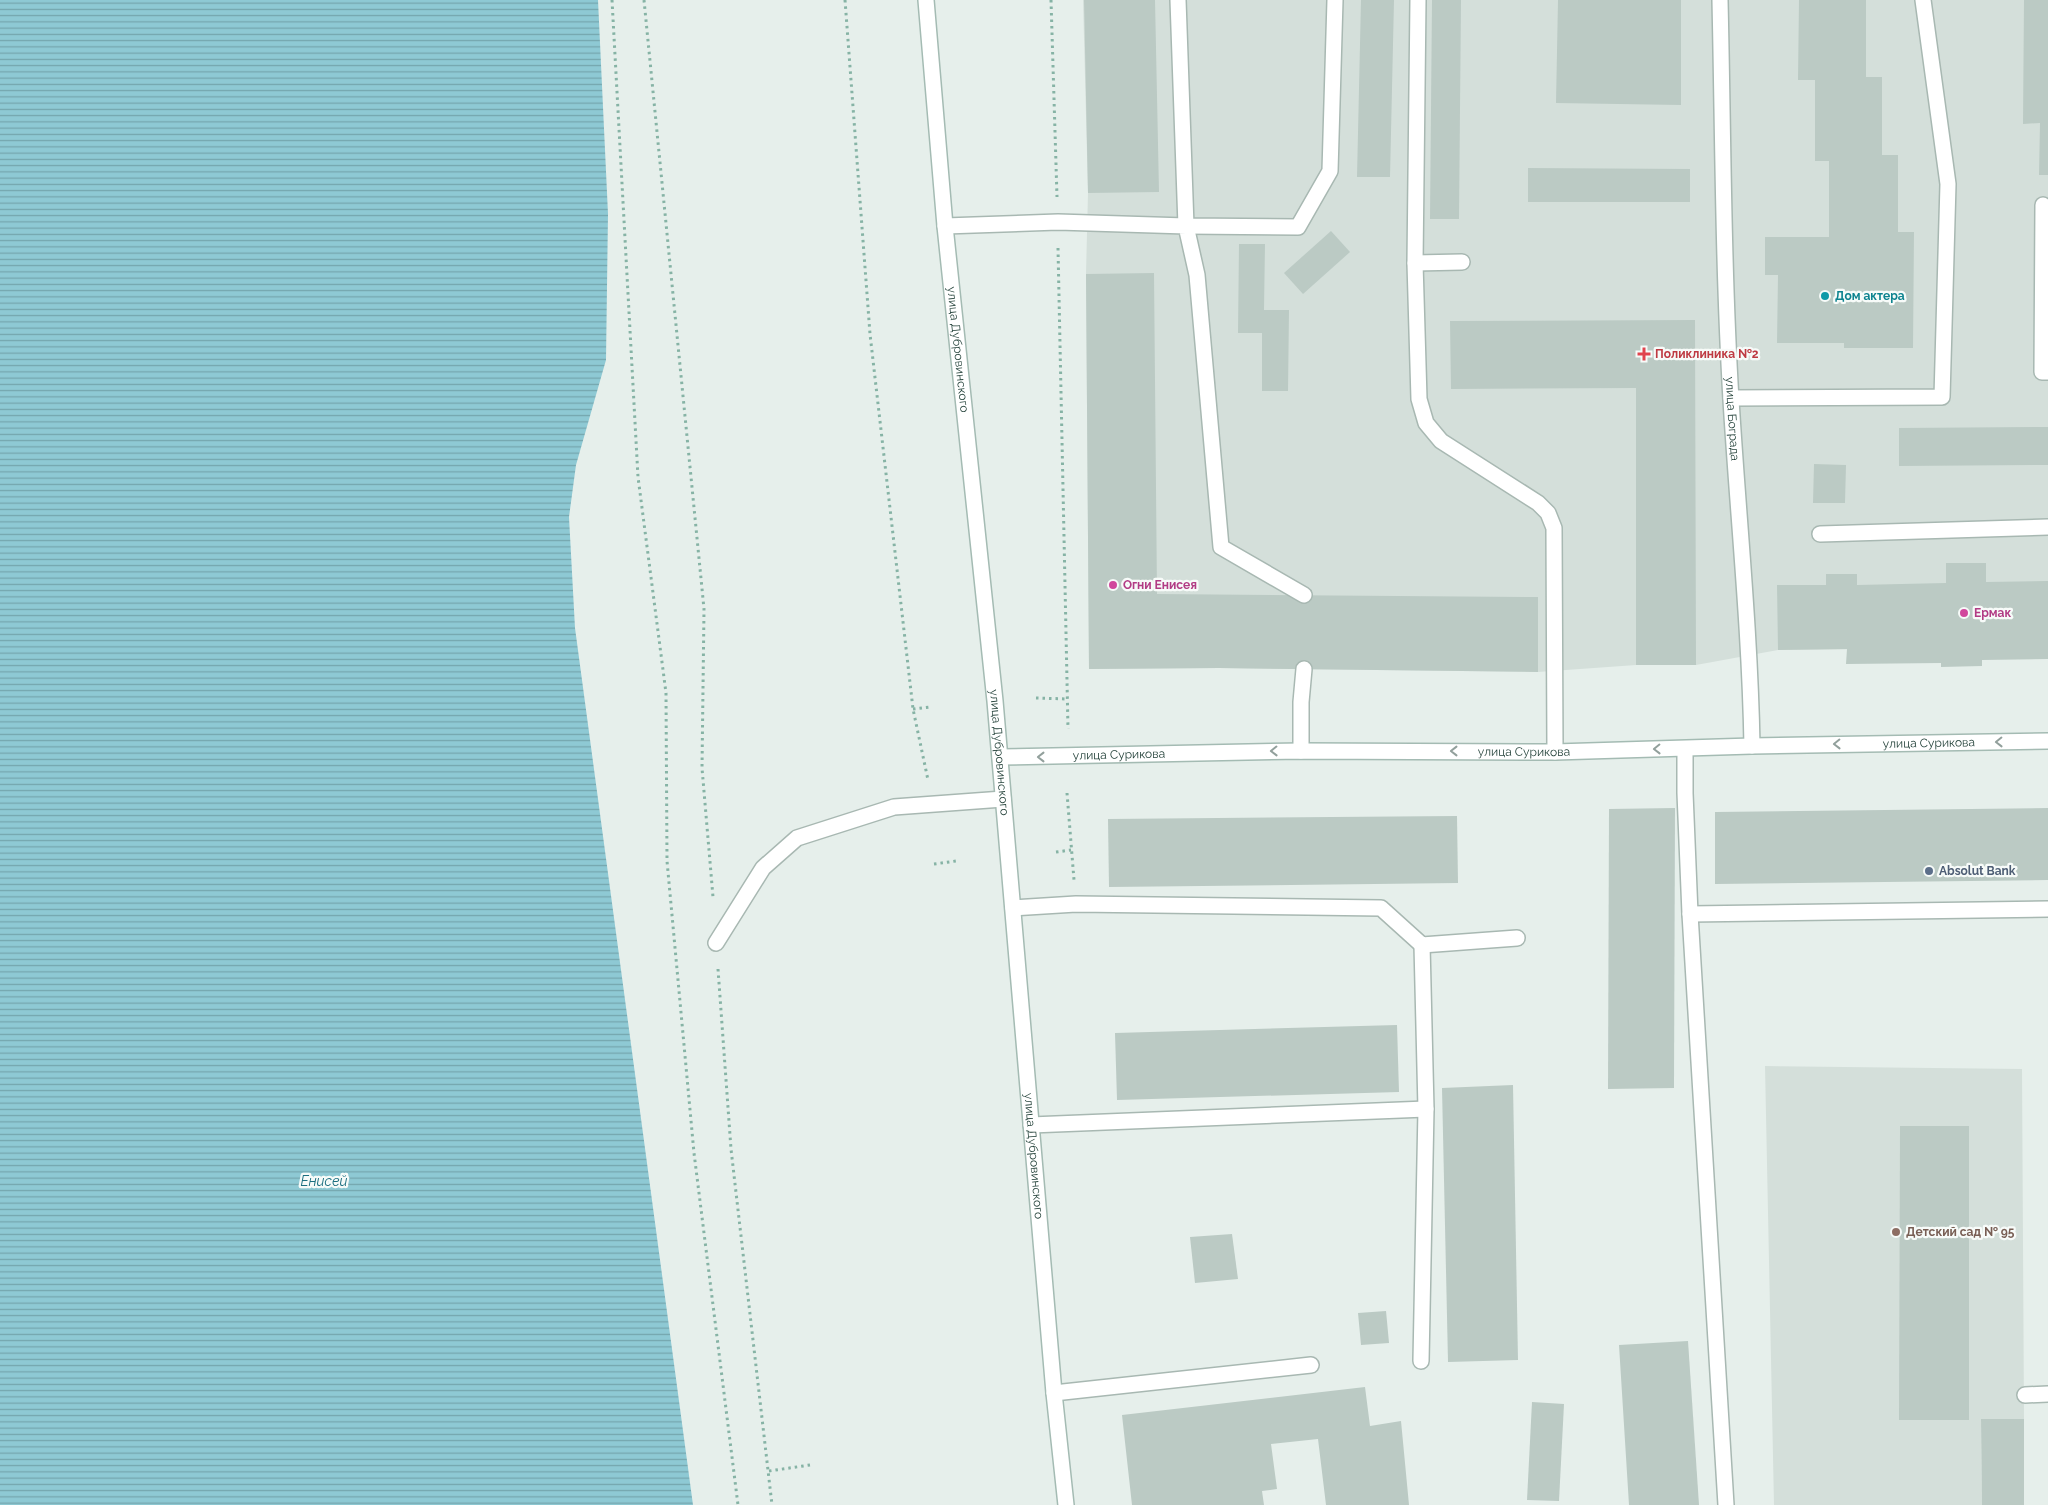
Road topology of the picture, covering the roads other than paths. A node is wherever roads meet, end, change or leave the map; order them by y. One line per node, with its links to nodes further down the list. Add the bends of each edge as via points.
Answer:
1 (926, 0): 8 (main road, улица Дубровинского)
2 (1178, 0): 9 (main road)
3 (1335, 0): 9 (main road, via 1330,171 1298,227)
4 (1418, 0): 11 (main road)
5 (1720, 0): 13 (main road, улица Бограда)
6 (1922, 0): 13 (main road, via 1948,184 1942,397)
7 (2043, 205): 12 (main road, via 2042,372)
8 (945, 226): 9 (main road, via 1058,222); 23 (main road, улица Дубровинского)
9 (1186, 226): 16 (main road, via 1197,275 1221,547)
10 (1462, 262): 11 (main road)
11 (1415, 263): 22 (main road, via 1419,399 1426,423 1441,441 1538,502 1548,512 1554,528)
12 (2048, 372)
13 (1730, 398): 19 (main road, улица Бограда, via 1751,676)
14 (2048, 527): 15 (main road)
15 (1820, 534)
16 (1304, 595)
17 (1304, 669): 21 (main road)
18 (2048, 741): 19 (main road, улица Сурикова, one-way to 19)
19 (1752, 746): 20 (main road, улица Сурикова)
20 (1685, 749): 22 (main road, улица Сурикова, one-way to 22); 27 (main road)
21 (1301, 751): 22 (main road, улица Сурикова, one-way to 21); 23 (main road, улица Сурикова, one-way to 23)
22 (1555, 752)
23 (1000, 757): 24 (main road, улица Дубровинского)
24 (1003, 799): 25 (main road, улица Дубровинского); 29 (main road, via 894,807 797,838 762,868)
25 (1014, 908): 30 (main road, via 1076,904 1381,908); 32 (main road, улица Дубровинского)
26 (2048, 910): 27 (main road)
27 (1690, 914): 39 (main road)
28 (1517, 938): 30 (main road)
29 (716, 943)
30 (1422, 945): 31 (main road)
31 (1426, 1109): 32 (main road); 33 (main road)
32 (1031, 1125): 35 (main road, улица Дубровинского)
33 (1421, 1361)
34 (1311, 1364): 35 (main road)
35 (1054, 1393): 38 (main road, улица Дубровинского)
36 (2025, 1394): 37 (main road)
37 (2048, 1394)
38 (1066, 1505)
39 (1726, 1505)

